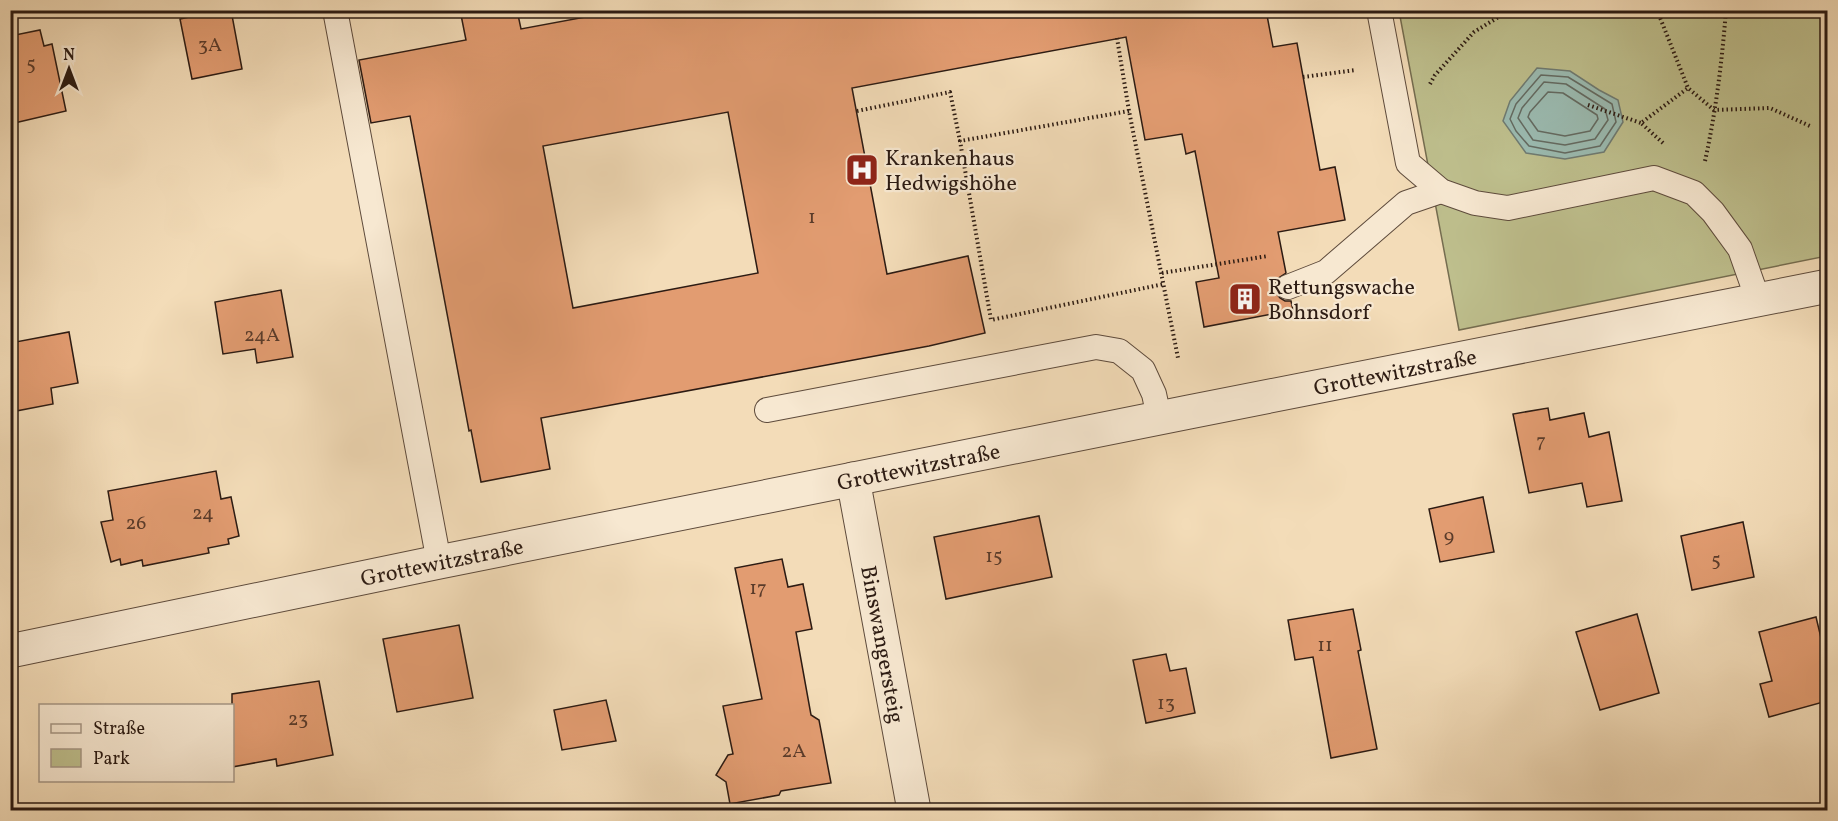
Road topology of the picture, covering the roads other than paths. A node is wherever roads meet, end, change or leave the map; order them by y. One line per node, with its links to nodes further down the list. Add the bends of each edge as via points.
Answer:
1 (335, 10): 10 (lane)
2 (1379, 10): 3 (lane, via 1408,163)
3 (1441, 191): 5 (lane, via 1406,203 1326,272); 6 (lane, via 1475,203 1508,208 1654,178 1694,193 1713,212 1740,249)
4 (1827, 286): 6 (street, Grottewitzstraße)
5 (1288, 287)
6 (1758, 300): 8 (street, Grottewitzstraße)
7 (767, 410): 8 (lane, via 1096,347 1119,351 1143,370 1154,394)
8 (1174, 414): 9 (street, Grottewitzstraße)
9 (853, 479): 10 (street, Grottewitzstraße); 12 (street, Binswangersteig)
10 (439, 562): 11 (street, Grottewitzstraße)
11 (10, 651)
12 (914, 810)

